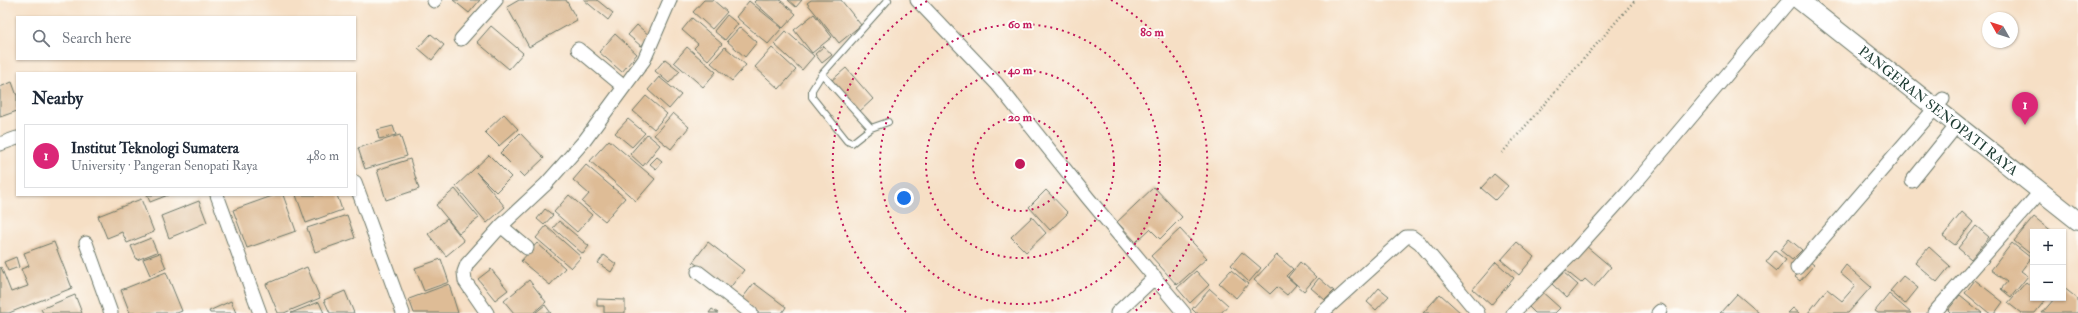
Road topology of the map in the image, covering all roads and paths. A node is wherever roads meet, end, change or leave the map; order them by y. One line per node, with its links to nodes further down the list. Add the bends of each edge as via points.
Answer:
1 (496, 0): 9 (street)
2 (670, 0): 12 (street, via 644,60)
3 (888, 0): 11 (lane)
4 (917, 0): 31 (street, via 996,84)
5 (1635, 0): 19 (path)
6 (1790, 0): 41 (street, via 1627,194 1572,255)
7 (1799, 0): 13 (street, PANGERAN SENOPATI RAYA)
8 (1818, 0): 13 (street, PANGERAN SENOPATI RAYA)
9 (461, 38)
10 (578, 49): 12 (street)
11 (822, 74): 16 (lane); 16 (lane, via 812,90 812,97 847,141 856,141)
12 (624, 87): 26 (street, via 585,140 546,184)
13 (1939, 103): 15 (street, PANGERAN SENOPATI RAYA); 24 (street, PANGERAN SENOPATI RAYA); 29 (street)
14 (888, 122): 16 (lane)
15 (1957, 125): 20 (street); 22 (street, PANGERAN SENOPATI RAYA)
16 (871, 128)
17 (16, 138): 18 (street)
18 (0, 144)
19 (1502, 153)
20 (1912, 181)
21 (356, 185): 34 (street)
22 (2041, 191): 25 (street, PANGERAN SENOPATI RAYA); 42 (street)
23 (217, 196): 33 (street)
24 (2078, 205)
25 (2078, 221)
26 (502, 226): 28 (street); 35 (street, via 467,264 464,272 465,281)
27 (86, 243): 32 (street)
28 (527, 248)
29 (1797, 268)
30 (698, 272): 36 (street)
31 (1155, 277): 37 (street); 38 (street)
32 (111, 313)
33 (260, 313)
34 (403, 313)
35 (487, 313)
36 (752, 313)
37 (1117, 313)
38 (1184, 313)
39 (1322, 313): 40 (street, via 1406,237 1412,237 1420,243)
40 (1478, 313)
41 (1513, 313)
42 (1934, 313)

